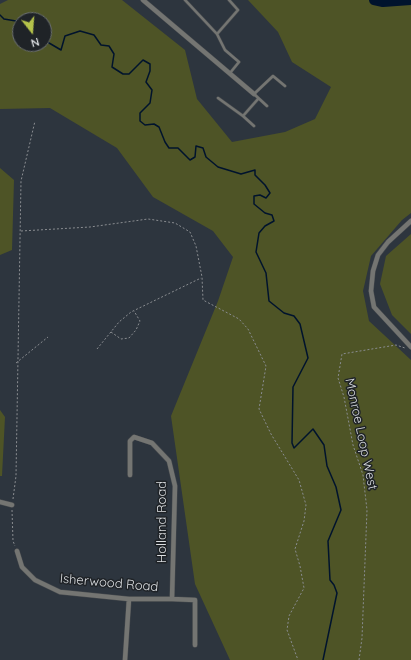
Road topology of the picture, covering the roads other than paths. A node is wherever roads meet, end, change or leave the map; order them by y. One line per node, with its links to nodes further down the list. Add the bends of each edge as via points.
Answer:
1 (142, 0): 5 (street)
2 (185, 0): 4 (lane)
3 (229, 0): 4 (lane, via 238,10)
4 (217, 34): 5 (lane, via 225,50 239,62)
5 (229, 74): 7 (street)
6 (285, 86): 7 (lane, via 273,76)
7 (254, 94): 9 (lane)
8 (218, 98): 11 (lane)
9 (258, 98): 10 (lane); 11 (lane)
10 (267, 106)
11 (243, 116): 12 (lane)
12 (254, 126)
13 (411, 221): 14 (street, via 378,255 373,271 372,291 374,307)
14 (408, 348)
15 (130, 475): 20 (street, Holland Road, via 130,440 134,437 152,443 170,460 175,486)
16 (0, 502): 17 (street)
17 (12, 505)
18 (17, 551): 19 (street, Isherwood Road, via 22,567 45,586 60,592)
19 (129, 599): 20 (street, Isherwood Road); 22 (street)
20 (172, 599): 21 (street, via 195,600)
21 (196, 646)
22 (125, 660)

